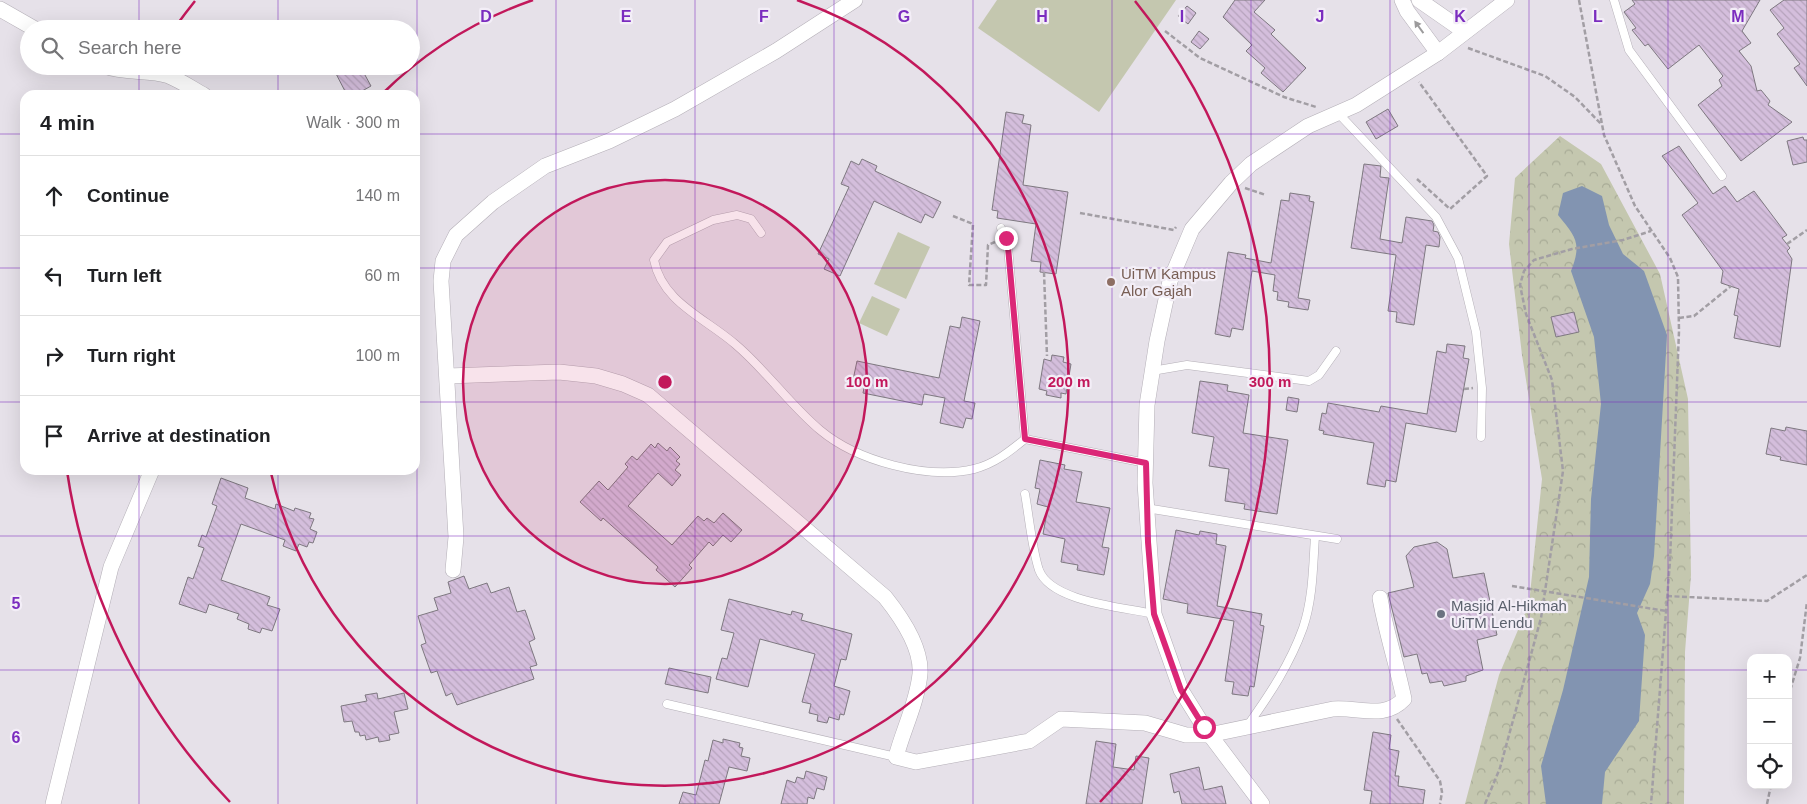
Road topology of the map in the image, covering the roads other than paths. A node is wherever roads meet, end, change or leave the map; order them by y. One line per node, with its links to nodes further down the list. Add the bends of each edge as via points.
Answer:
1 (856, 0): 18 (street, via 675,109 609,141 545,166 493,202 456,235 443,261 441,281)
2 (1402, 0): 9 (street, one-way to 2, via 1407,11)
3 (1420, 0): 8 (street)
4 (1507, 0): 8 (street)
5 (1614, 0): 13 (lane, via 1629,50)
6 (0, 9): 7 (street)
7 (20, 20)
8 (1465, 32): 9 (street)
9 (1443, 48): 12 (street, via 1356,105)
10 (160, 75): 11 (street)
11 (195, 90)
12 (1338, 113): 17 (street, via 1308,126 1251,164 1230,183 1192,229 1170,281); 19 (lane, via 1436,217 1458,258 1476,332 1482,388)
13 (1722, 176)
14 (1001, 228): 20 (lane, via 1008,247)
15 (761, 233): 20 (lane, via 751,219 737,215 713,220 667,242 654,260 657,275 676,300 735,344 822,432 861,456 935,472 973,469 1001,458)
16 (1336, 351): 17 (lane, via 1319,375 1309,381 1187,365)
17 (1152, 371): 21 (street, via 1147,405)
18 (448, 376): 27 (street, via 456,537); 33 (street, via 559,372 605,378 648,395 721,455 885,597 898,613 911,638 920,672)
19 (1481, 436)
20 (1025, 439): 21 (lane)
21 (1146, 463): 24 (street)
22 (150, 475): 34 (street, via 110,566)
23 (1025, 494): 29 (lane, via 1040,571 1050,585 1065,595)
24 (1146, 508): 25 (lane); 29 (street)
25 (1315, 536): 26 (lane); 31 (lane, via 1311,593 1304,627 1279,681)
26 (1338, 539)
27 (453, 570)
28 (1380, 598): 31 (street, via 1404,699 1391,710 1382,712 1333,709)
29 (1154, 614): 32 (street, via 1181,690)
30 (667, 704): 33 (lane)
31 (1248, 725): 32 (street)
32 (1209, 735): 33 (street, via 1186,734 1145,722 1061,719 1029,741 916,762); 35 (street)
33 (896, 757)
34 (53, 804)
35 (1262, 804)

